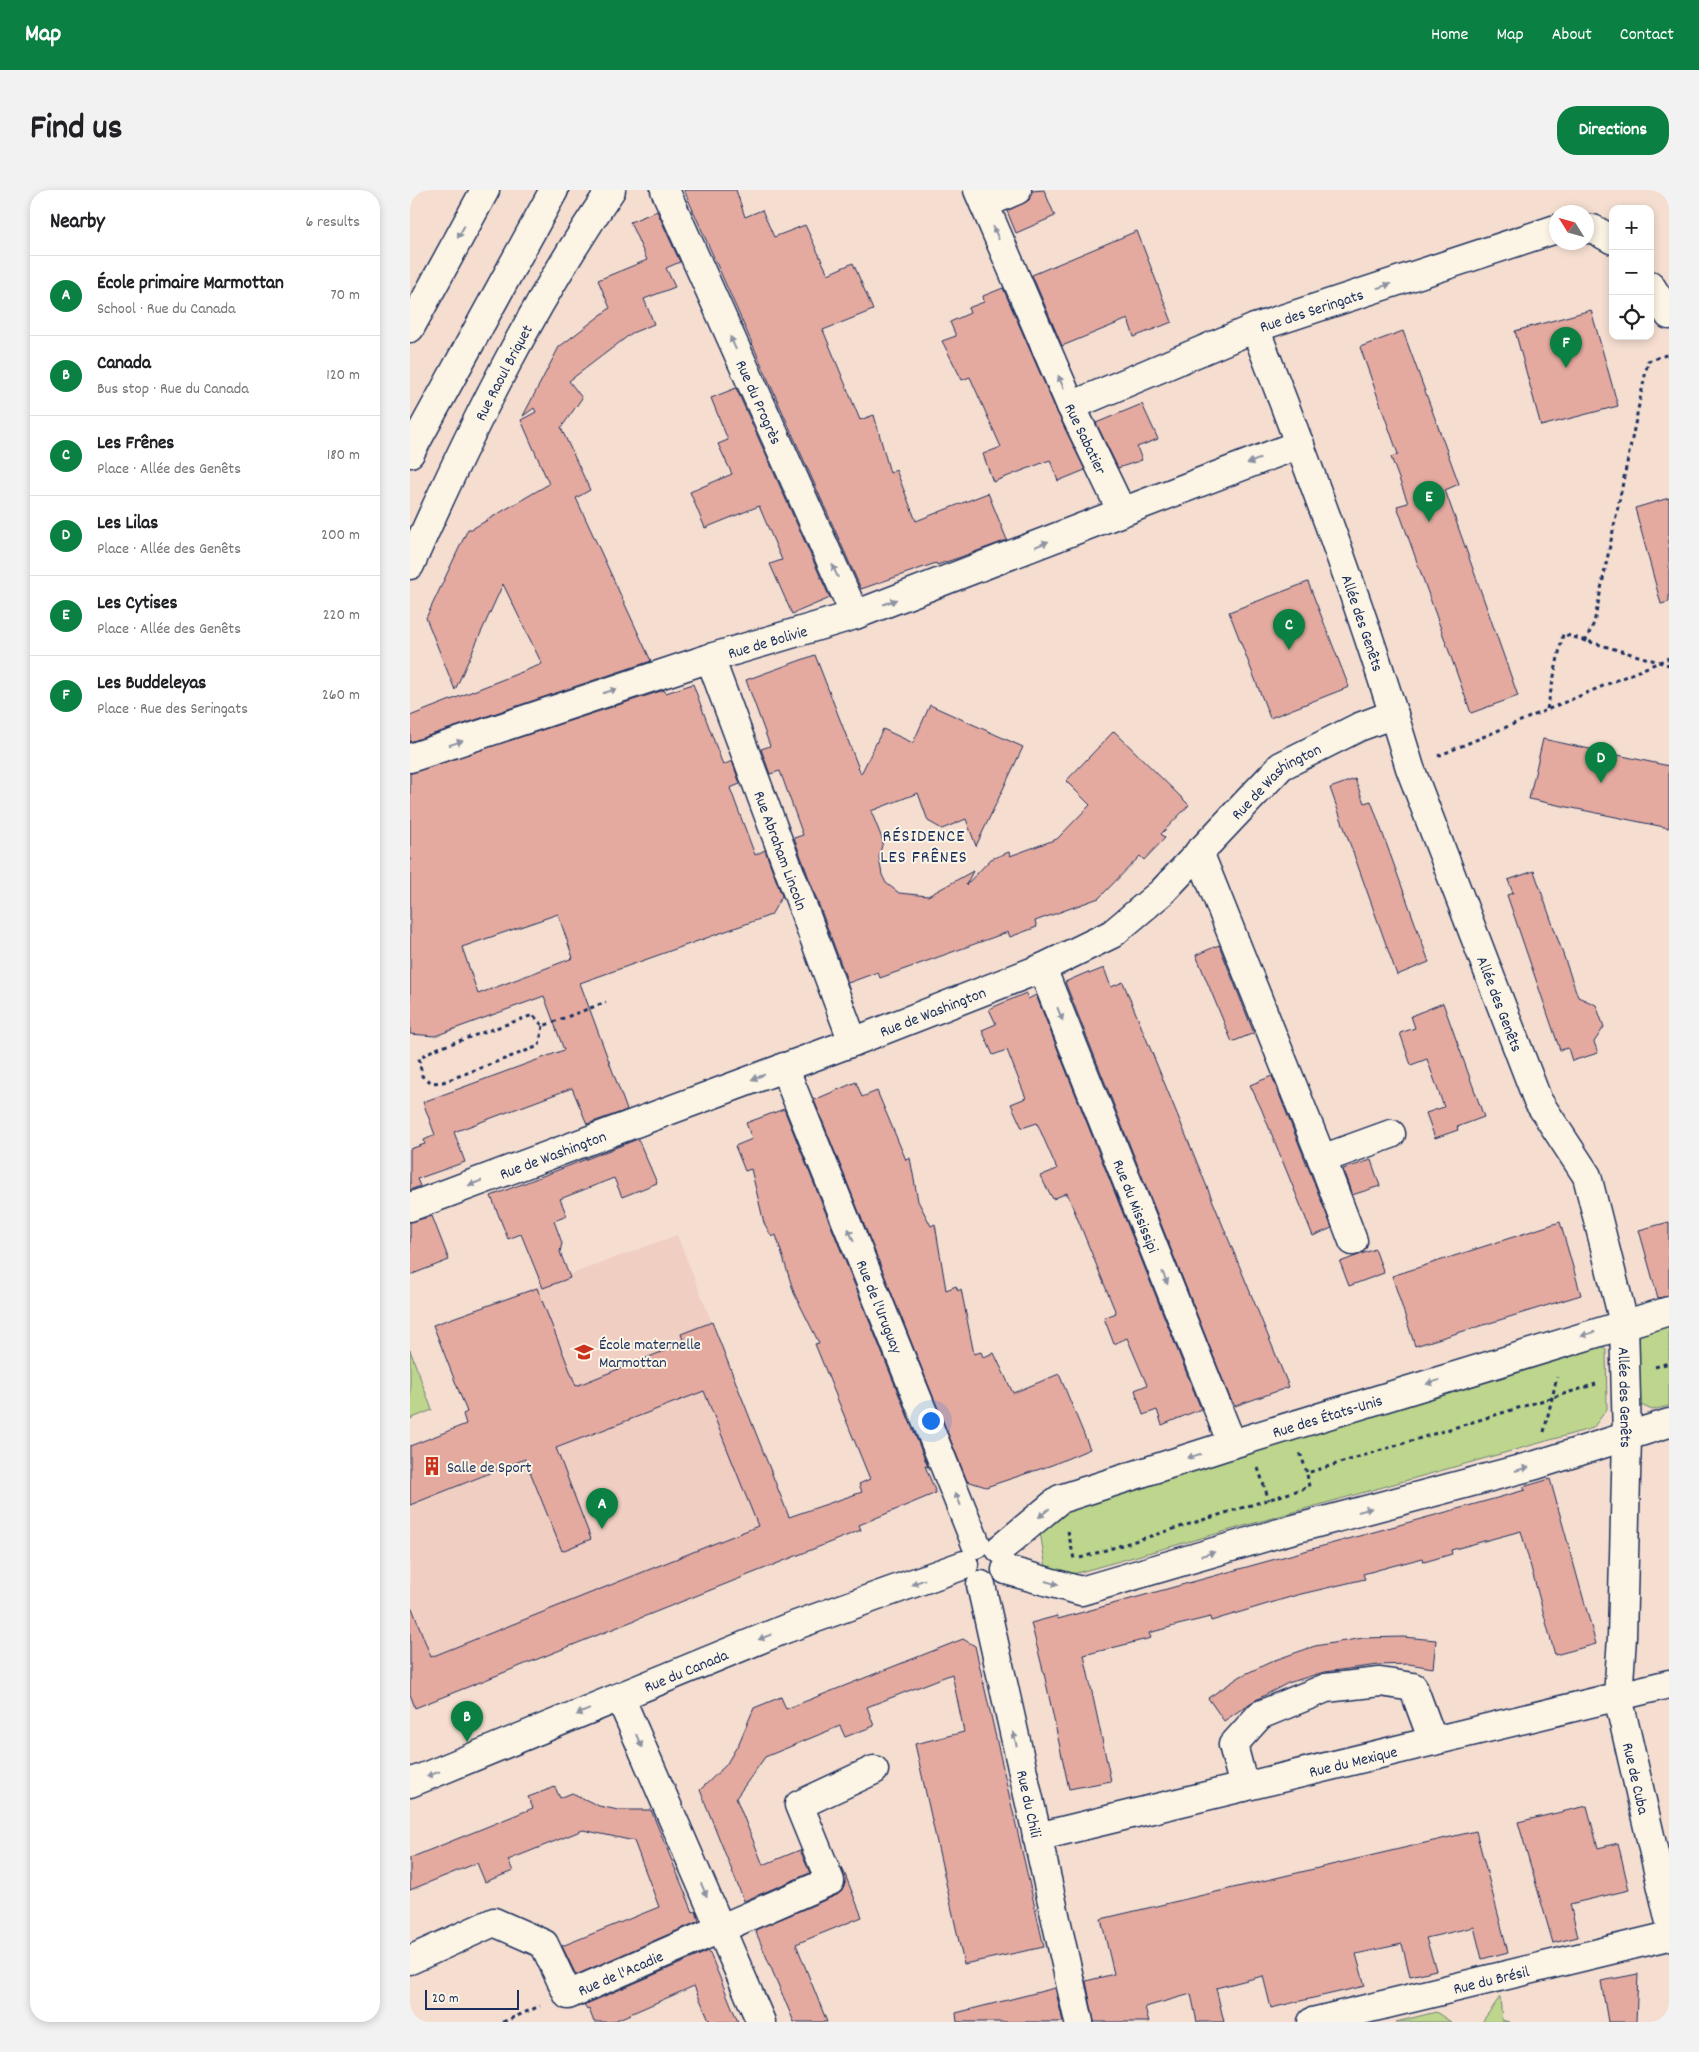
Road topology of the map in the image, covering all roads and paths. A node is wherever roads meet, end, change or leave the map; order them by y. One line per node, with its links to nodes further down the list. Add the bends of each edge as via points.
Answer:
1 (485, 190): 12 (street, one-way to 12)
2 (554, 190): 17 (street)
3 (612, 190): 19 (street, Rue Raoul Briquet, via 566,259 499,380)
4 (664, 190): 20 (street, Rue du Progrès, one-way to 4)
5 (1017, 190): 6 (street)
6 (981, 197): 15 (street, Rue Sabatier, one-way to 6)
7 (1594, 230): 9 (street)
8 (1549, 231): 13 (street, Rue des Seringats, one-way to 8)
9 (1609, 238)
10 (1654, 291): 11 (street)
11 (1669, 315)
12 (410, 328)
13 (1255, 328): 15 (street, Rue des Seringats); 16 (street, Allée des Genêts)
14 (1669, 354): 21 (path, via 1648,361 1594,623)
15 (1071, 406): 18 (street, Rue Sabatier)
16 (1300, 444): 18 (street, one-way to 18); 27 (street, Allée des Genêts)
17 (410, 453)
18 (1122, 512): 20 (street, Rue de Bolivie, one-way to 18)
19 (410, 565)
20 (855, 615): 22 (street, Rue de Bolivie)
21 (1585, 642): 24 (path); 26 (path, via 1563,634)
22 (710, 658): 28 (street, Rue de Bolivie, one-way to 22); 34 (street, Rue Abraham Lincoln)
23 (1669, 658): 24 (path)
24 (1658, 663): 25 (path); 26 (path)
25 (1669, 665)
26 (1547, 709): 29 (path)
27 (1394, 714): 29 (street, Allée des Genêts); 30 (street, Rue de Washington, via 1359,727 1281,766)
28 (410, 758)
29 (1410, 768): 41 (street, Allée des Genêts, via 1538,1101 1586,1176)
30 (1199, 852): 31 (street, Rue de Washington, via 1162,892 1112,934); 37 (street)
31 (1042, 968): 34 (street, Rue de Washington); 48 (street, Rue du Mississipi, one-way to 48)
32 (606, 1002): 33 (path)
33 (543, 1026): 33 (path, via 533,1015 433,1050 419,1058 422,1076 432,1083 443,1082 539,1046)
34 (853, 1042): 35 (street, Rue de Washington)
35 (784, 1067): 38 (street, Rue de Washington, one-way to 38); 59 (street, Rue de l'Uruguay, one-way to 35)
36 (1391, 1134): 37 (street)
37 (1322, 1159): 39 (street)
38 (410, 1207)
39 (1353, 1240)
40 (1669, 1311): 41 (street, Rue des États-Unis)
41 (1624, 1323): 42 (street, Rue des États-Unis, one-way to 42); 44 (street, Allée des Genêts)
42 (1567, 1340): 45 (path); 48 (street, Rue des États-Unis, one-way to 48)
43 (1669, 1363): 44 (path)
44 (1626, 1374): 45 (path); 47 (street, Allée des Genêts)
45 (1551, 1398): 50 (path); 54 (path)
46 (1669, 1423): 47 (street)
47 (1627, 1438): 50 (street); 62 (street, Allée des Genêts)
48 (1240, 1441): 52 (path); 59 (street, Rue des États-Unis, one-way to 59, via 1060,1499)
49 (1292, 1458): 54 (path, via 1301,1455)
50 (1536, 1465): 57 (street, one-way to 50)
51 (1267, 1466): 52 (path)
52 (1259, 1470): 53 (path); 55 (path)
53 (1250, 1472)
54 (1307, 1473): 55 (path, via 1309,1487)
55 (1268, 1500): 57 (path); 58 (path)
56 (1076, 1526): 58 (path, via 1067,1528)
57 (1279, 1533): 60 (street, one-way to 57)
58 (1074, 1559): 60 (path)
59 (985, 1563): 60 (street, one-way to 60); 63 (street, Rue du Canada, one-way to 63, via 784,1629); 68 (street, Rue du Chili, one-way to 59)
60 (1081, 1591)
61 (1669, 1684): 62 (street, Rue du Mexique)
62 (1618, 1696): 64 (street, Rue du Mexique); 69 (street, Rue de Cuba)
63 (620, 1697): 66 (street, Rue du Canada, one-way to 66); 70 (street, one-way to 70)
64 (1433, 1741): 67 (street, Rue du Mexique); 67 (street, via 1413,1687 1380,1682 1326,1688 1260,1715 1233,1745)
65 (874, 1770): 70 (street, Rue de l'Acadie, via 799,1805 830,1881)
66 (410, 1783)
67 (1244, 1787): 68 (street, Rue du Mexique)
68 (1037, 1837): 76 (street, Rue du Chili)
69 (1669, 1918)
70 (721, 1929): 73 (street, Rue de l'Acadie); 75 (street)
71 (1669, 1936): 77 (street, Rue du Brésil)
72 (410, 1960): 73 (street, Rue de l'Acadie, via 494,1922 544,1944)
73 (568, 1995): 74 (path)
74 (503, 2022)
75 (761, 2022)
76 (1079, 2022)
77 (1312, 2022)

